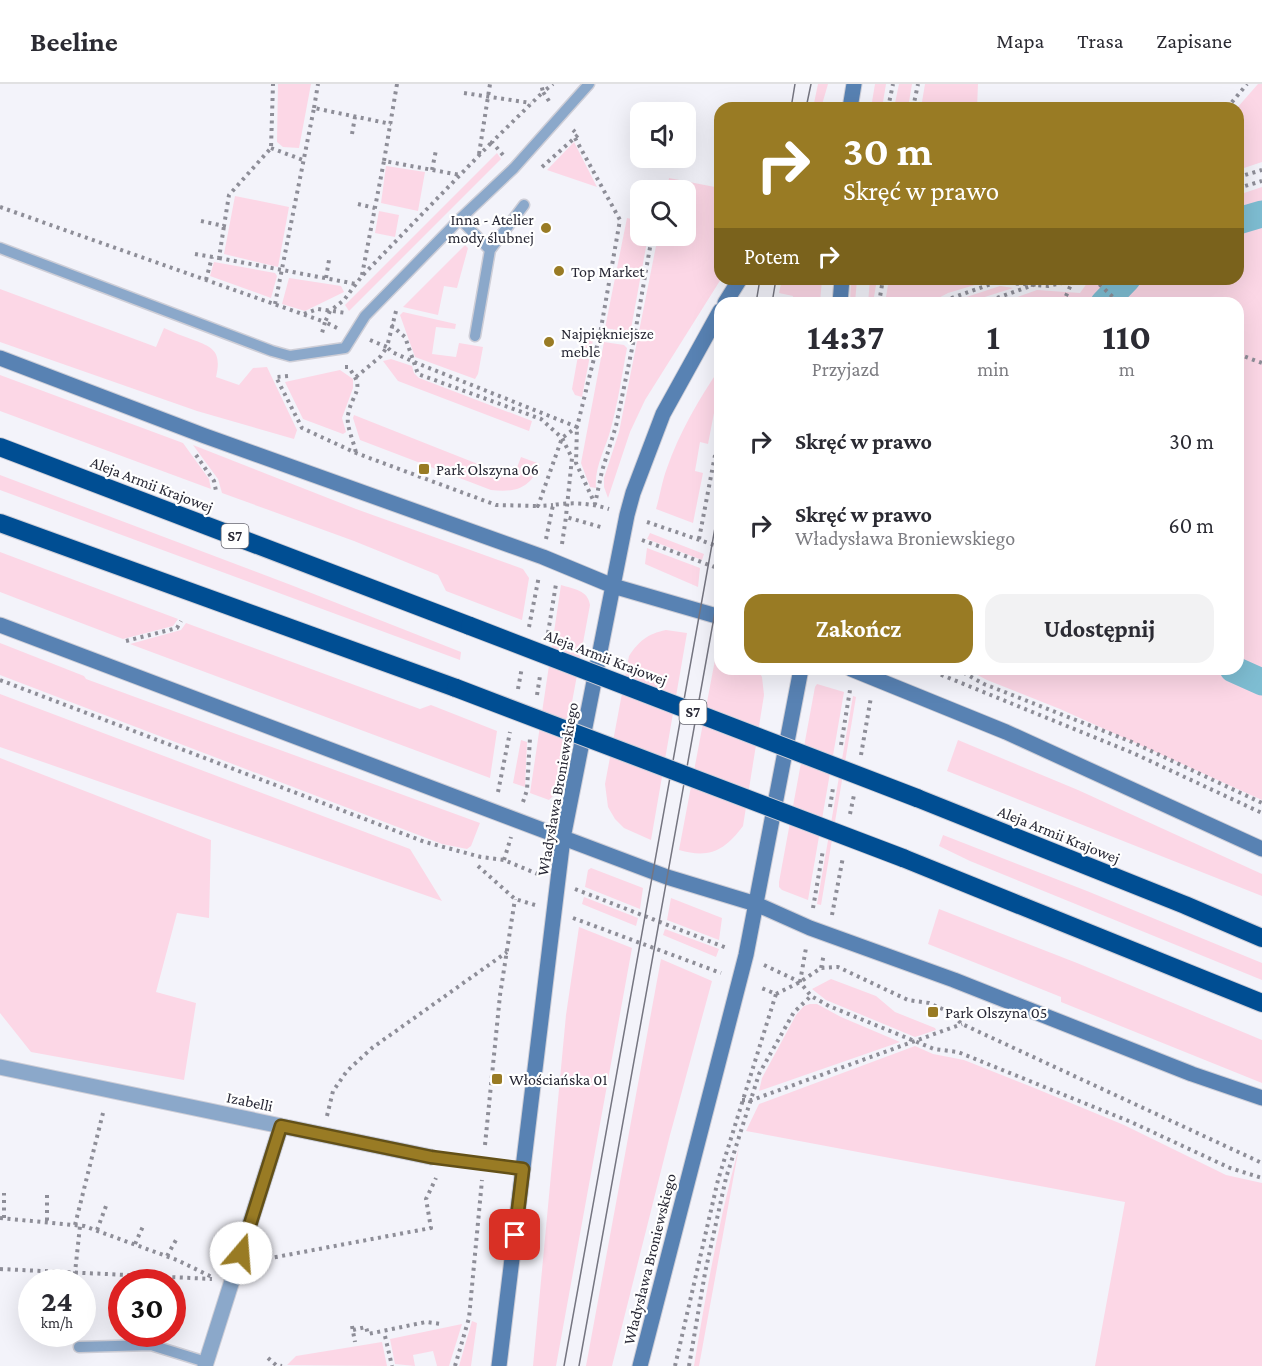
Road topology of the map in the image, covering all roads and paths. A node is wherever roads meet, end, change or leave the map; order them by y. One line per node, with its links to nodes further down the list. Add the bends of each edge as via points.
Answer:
1 (273, 84): 24 (path)
2 (318, 84): 19 (path)
3 (397, 84): 21 (path)
4 (490, 84): 13 (path)
5 (541, 84): 11 (path)
6 (589, 84): 39 (lane, via 514,168)
7 (854, 84): 14 (main road)
8 (893, 84): 15 (path)
9 (918, 84): 16 (path)
10 (1247, 84): 17 (path)
11 (543, 92)
12 (464, 93): 13 (path)
13 (488, 96): 18 (path); 26 (path)
14 (850, 102)
15 (889, 102)
16 (914, 102)
17 (1232, 102)
18 (532, 103)
19 (314, 108): 20 (path); 27 (path)
20 (355, 117): 21 (path); 22 (path)
21 (391, 124): 28 (path)
22 (352, 134)
23 (575, 138): 66 (path, via 620,220)
24 (272, 148): 27 (path); 41 (path, via 229,195)
25 (436, 150): 29 (path)
26 (479, 156)
27 (303, 160): 49 (path)
28 (384, 161): 29 (path); 38 (path)
29 (432, 170): 31 (path)
30 (1262, 170): 32 (path)
31 (461, 175)
32 (1244, 175)
33 (1262, 181): 34 (path)
34 (1244, 186)
35 (358, 204): 38 (path)
36 (524, 205): 44 (lane)
37 (0, 207): 52 (path)
38 (375, 208): 50 (path)
39 (460, 219): 44 (lane); 63 (lane)
40 (201, 221): 41 (path)
41 (224, 226): 47 (path)
42 (650, 246): 68 (path)
43 (0, 248): 63 (lane, via 290,356 345,348)
44 (490, 250): 67 (lane)
45 (195, 254): 46 (path)
46 (212, 257): 47 (path); 52 (path)
47 (219, 258): 49 (path)
48 (329, 260): 51 (path)
49 (281, 271): 51 (path); 61 (path)
50 (362, 276)
51 (326, 279): 53 (path)
52 (206, 280): 61 (path)
53 (356, 284)
54 (988, 285): 58 (path)
55 (1036, 285): 56 (path); 59 (path)
56 (1054, 285)
57 (1100, 285): 60 (path)
58 (954, 297)
59 (1001, 297)
60 (1113, 297)
61 (275, 304): 62 (path)
62 (303, 315): 63 (path, via 318,309); 64 (path)
63 (365, 316): 71 (path, via 387,322 405,337)
64 (325, 322)
65 (714, 322): 87 (main road, Władysława Broniewskiego, via 663,414)
66 (600, 334): 68 (path); 76 (path)
67 (475, 336)
68 (634, 339): 84 (path)
69 (1244, 356): 72 (path)
70 (0, 358): 92 (main road)
71 (414, 362): 75 (path, via 387,346); 76 (path); 77 (path, via 418,374 541,420)
72 (1262, 363)
73 (339, 366): 75 (path, via 348,367)
74 (298, 375): 79 (path, via 276,377 302,428)
75 (356, 377): 79 (path, via 359,386 347,417)
76 (577, 427): 77 (path); 84 (path, via 576,463)
77 (562, 438): 83 (path, via 572,458); 86 (path)
78 (0, 447): 117 (highway, Aleja Armii Krajowej / S7, bridge, via 917,798)
79 (356, 453): 86 (path, via 496,505)
80 (195, 454): 82 (path, via 214,481)
81 (714, 460): 90 (path)
82 (216, 491)
83 (568, 503): 84 (path); 85 (path); 88 (path)
84 (595, 504): 87 (path)
85 (553, 505): 86 (path); 92 (path)
86 (538, 506)
87 (627, 515): 90 (path); 93 (main road, Władysława Broniewskiego)
88 (566, 517)
89 (0, 523): 124 (highway, bridge, via 456,687 903,858)
90 (699, 539): 91 (path)
91 (714, 545)
92 (543, 557): 93 (main road); 97 (path)
93 (613, 586): 94 (main road); 110 (main road, Władysława Broniewskiego)
94 (714, 615)
95 (181, 621): 98 (path, via 177,628)
96 (0, 625): 108 (main road)
97 (527, 638)
98 (126, 641)
99 (523, 661): 105 (path)
100 (800, 675): 115 (main road, Władysława Broniewskiego)
101 (866, 675): 111 (main road, via 1006,732)
102 (942, 675): 109 (path, via 1133,753)
103 (968, 675): 107 (path, via 1132,742)
104 (0, 680): 113 (path, via 425,842 504,860)
105 (516, 696)
106 (510, 730): 108 (path)
107 (1262, 803)
108 (495, 812): 110 (main road)
109 (1262, 813)
110 (563, 838): 113 (main road, Władysława Broniewskiego); 115 (main road, via 667,877)
111 (1262, 849)
112 (478, 866): 114 (path)
113 (559, 882): 116 (main road, Władysława Broniewskiego); 119 (path)
114 (515, 899): 116 (path); 118 (path)
115 (756, 904): 119 (main road, Władysława Broniewskiego); 128 (main road, via 810,928)
116 (555, 911): 120 (path); 137 (main road, Władysława Broniewskiego)
117 (1262, 938)
118 (507, 952): 133 (path, via 372,1048 347,1071 333,1091); 134 (path)
119 (746, 955): 120 (main road, Władysława Broniewskiego); 121 (path)
120 (739, 980): 122 (path); 167 (main road, Władysława Broniewskiego)
121 (800, 982): 122 (path); 123 (path); 125 (path, via 821,968 838,967 908,1000 939,1007)
122 (776, 994): 129 (path)
123 (811, 996): 126 (path); 130 (path, via 794,1012 759,1074)
124 (1262, 1003)
125 (962, 1024): 126 (path); 136 (path)
126 (913, 1041): 130 (path); 140 (path, via 958,1052 1131,1122 1230,1168)
127 (0, 1067): 132 (street, Izabelli)
128 (1262, 1098)
129 (742, 1100): 130 (path); 168 (path, via 718,1180)
130 (752, 1100): 169 (path, via 726,1178)
131 (104, 1108): 147 (path)
132 (281, 1126): 133 (street); 162 (street, Izabelli)
133 (322, 1135): 135 (street)
134 (485, 1149)
135 (431, 1157): 137 (lane)
136 (1262, 1163)
137 (523, 1169): 166 (main road, Władysława Broniewskiego)
138 (483, 1172): 165 (path, via 469,1318)
139 (426, 1176): 151 (path, via 436,1178 426,1199 431,1228 257,1260)
140 (1262, 1178)
141 (4, 1193): 144 (path)
142 (47, 1195): 145 (path)
143 (106, 1206): 148 (path)
144 (2, 1218): 145 (path)
145 (47, 1222): 147 (path)
146 (144, 1224): 150 (path)
147 (77, 1225): 148 (path); 154 (path)
148 (97, 1230): 150 (path)
149 (176, 1240): 152 (path)
150 (135, 1244): 152 (path)
151 (261, 1249)
152 (167, 1256): 156 (path, via 216,1279)
153 (0, 1269): 155 (path)
154 (75, 1269)
155 (18, 1270)
156 (96, 1274)
157 (441, 1324): 159 (path, via 426,1322 368,1334 366,1328 353,1328)
158 (385, 1336): 164 (path)
159 (355, 1342)
160 (96, 1347): 162 (lane, via 152,1345)
161 (268, 1358): 163 (path)
162 (206, 1364)
163 (282, 1366)
164 (392, 1366)
165 (454, 1366)
166 (500, 1366)
167 (640, 1366)
168 (675, 1366)
169 (689, 1366)

